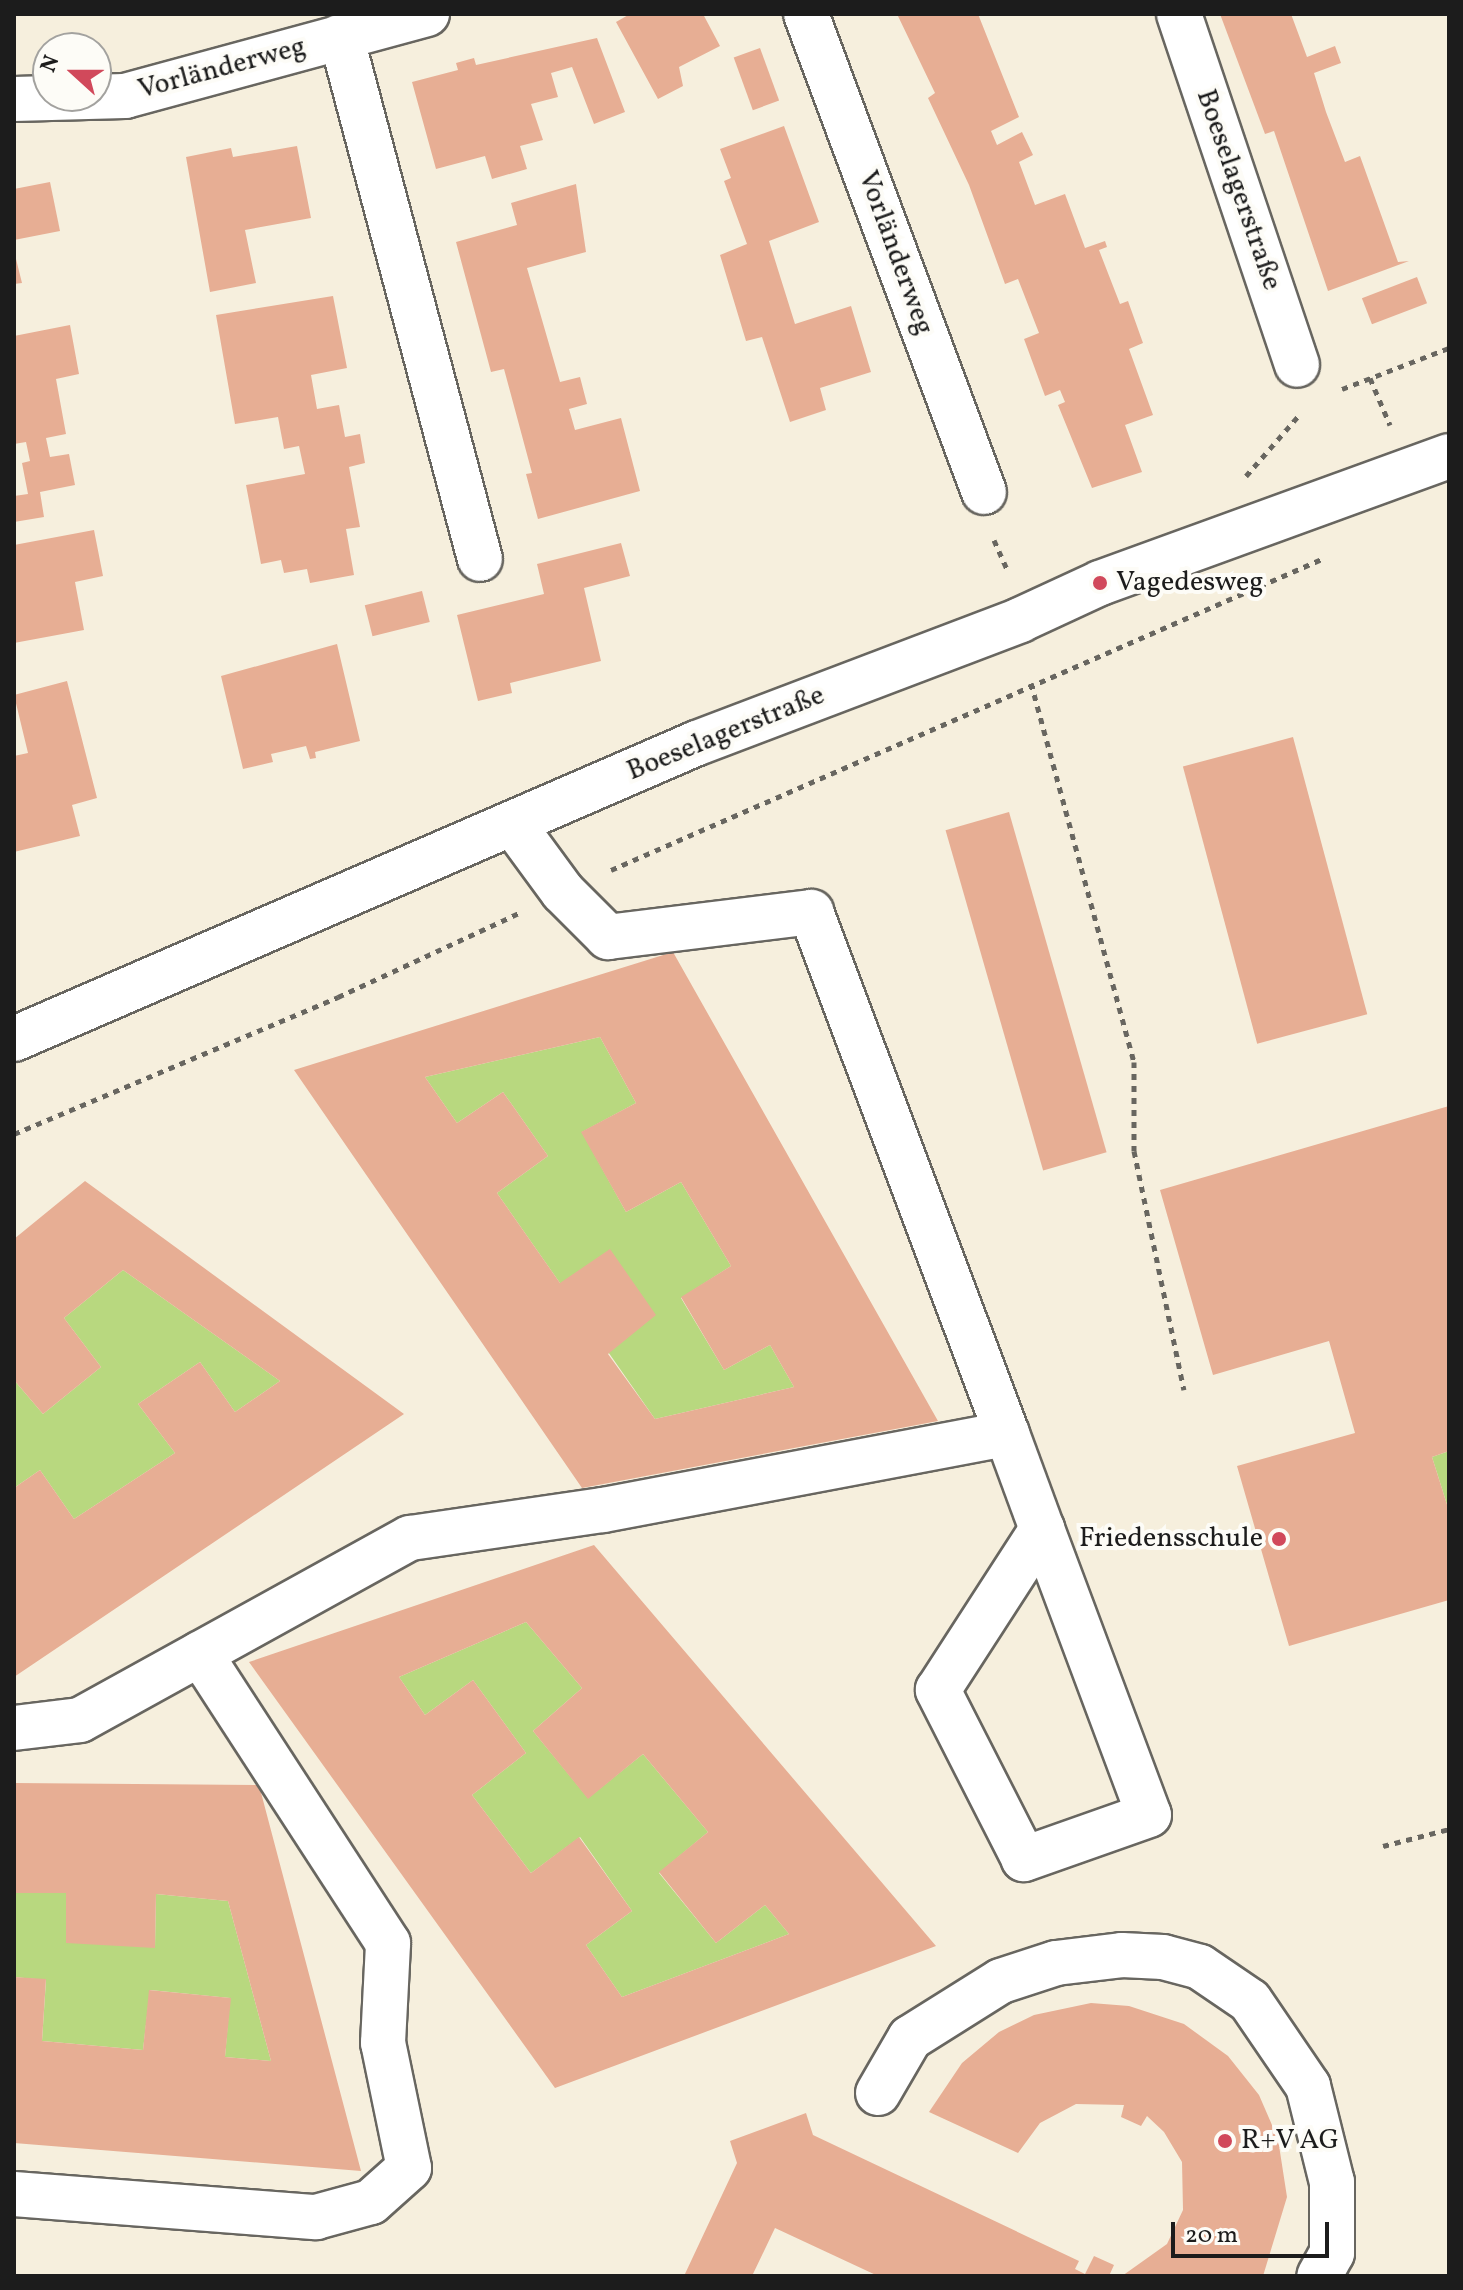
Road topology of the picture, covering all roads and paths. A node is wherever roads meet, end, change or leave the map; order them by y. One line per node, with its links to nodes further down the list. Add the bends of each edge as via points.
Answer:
1 (427, 14): 4 (street, Vorländerweg)
2 (806, 14): 8 (street, Vorländerweg)
3 (1179, 14): 6 (street, Boeselagerstraße)
4 (341, 36): 5 (street, Vorländerweg, via 125,96); 10 (street)
5 (14, 99)
6 (1297, 365)
7 (1449, 456): 12 (street, Boeselagerstraße, via 1100,583 1020,620 697,743)
8 (984, 492)
9 (1334, 554): 11 (path)
10 (480, 559)
11 (1031, 683): 13 (path); 16 (path, via 1134,1062 1134,1151)
12 (513, 824): 13 (street); 14 (street, Boeselagerstraße)
13 (563, 892): 15 (path, via 338,997); 17 (street, via 608,937 811,912)
14 (14, 1039)
15 (14, 1134)
16 (1184, 1390)
17 (1007, 1434): 18 (street); 19 (street, via 603,1510 410,1538)
18 (1042, 1529): 18 (street, via 1149,1815 1024,1859 938,1690)
19 (200, 1654): 20 (street, via 80,1720); 24 (street, via 388,1943 383,2043 409,2168 371,2202 316,2217)
20 (14, 1728)
21 (1449, 1829): 22 (path)
22 (1383, 1846)
23 (878, 2093): 25 (street, via 910,2038 1001,1981 1056,1963 1122,1955 1163,1957 1200,1967 1250,2001 1308,2086 1332,2182 1332,2253)
24 (14, 2194)
25 (1319, 2276)

